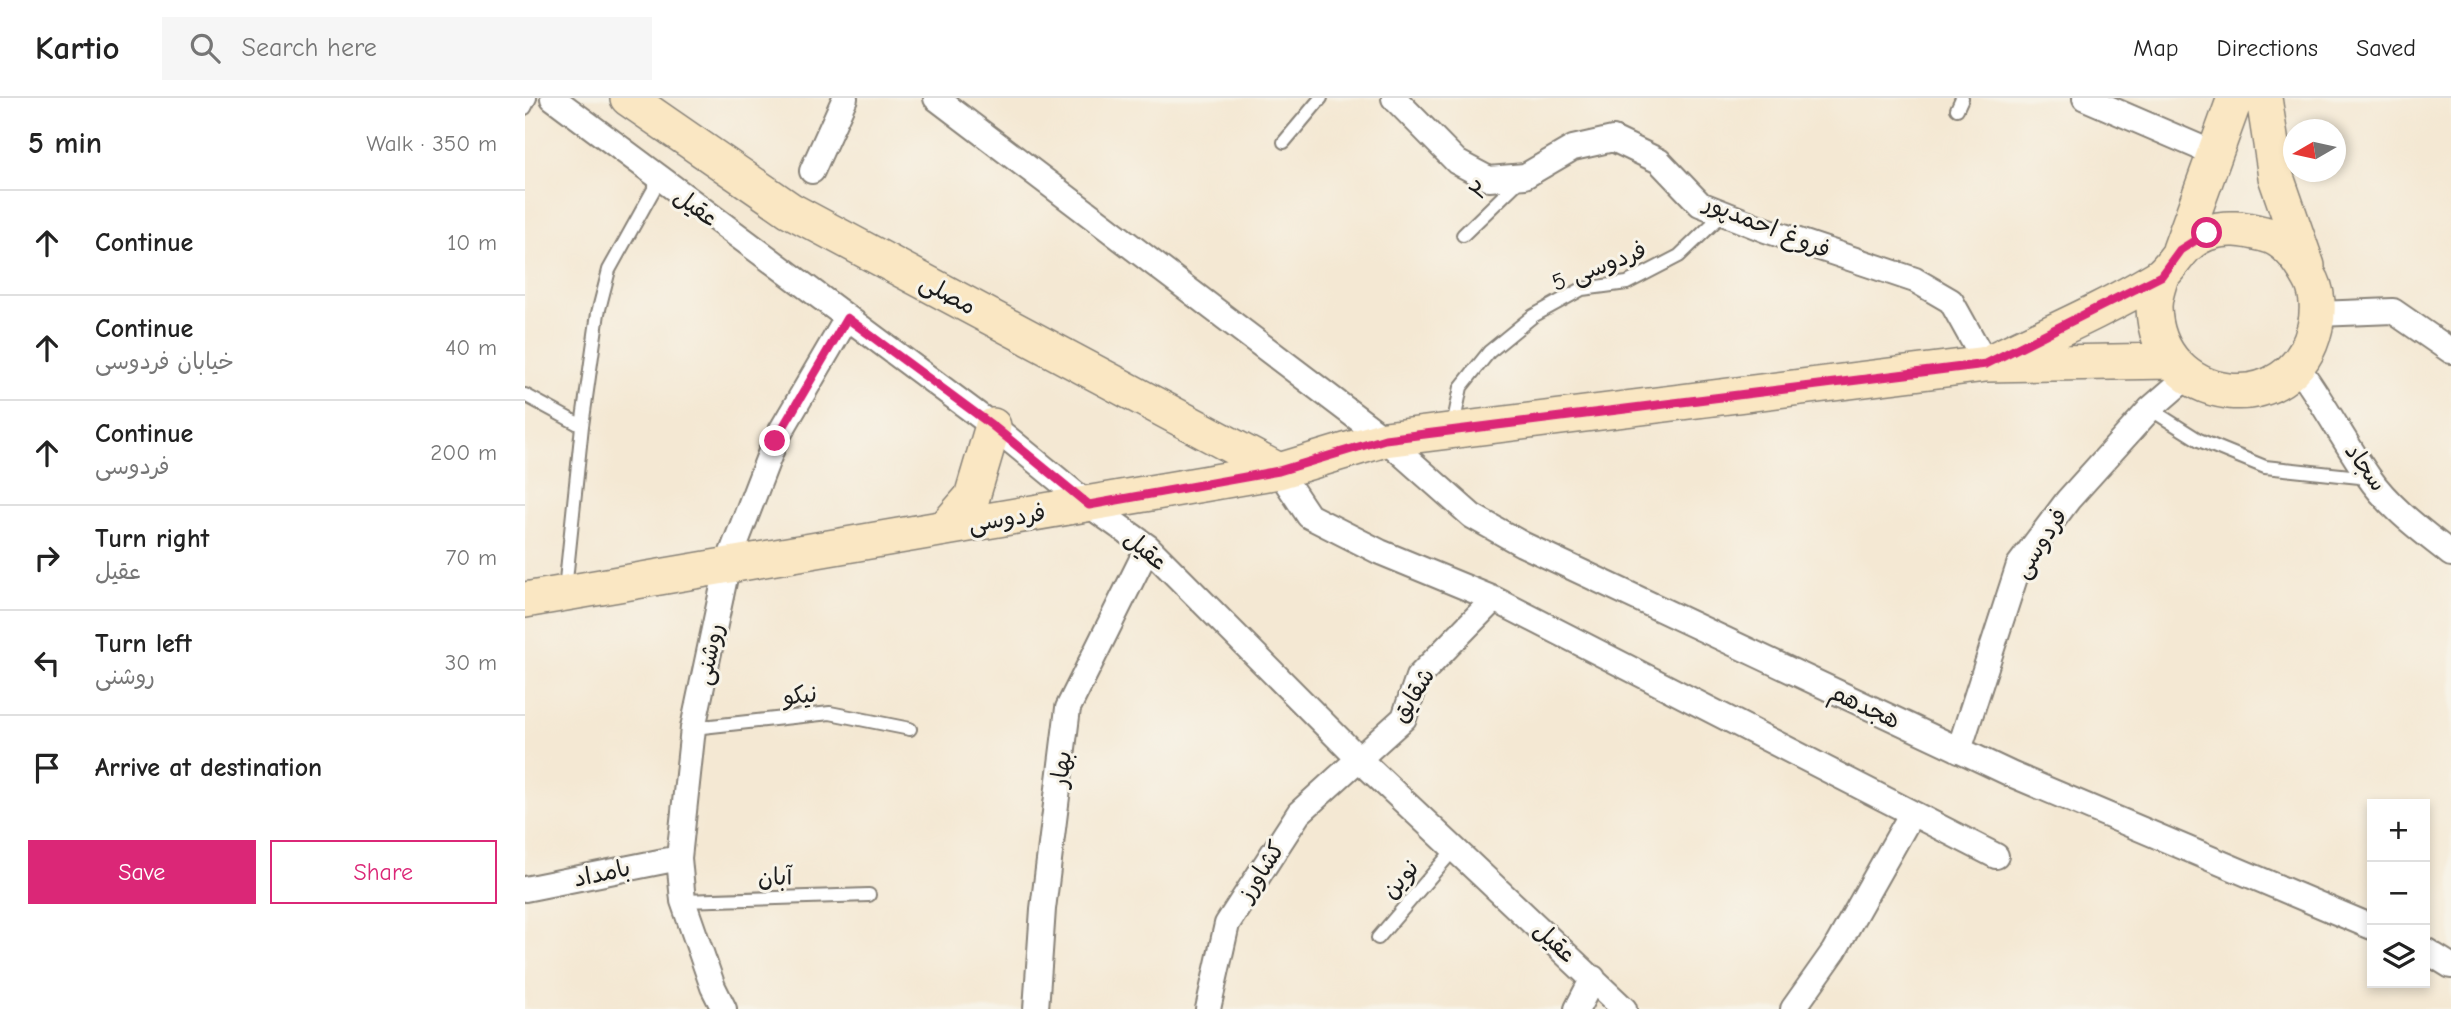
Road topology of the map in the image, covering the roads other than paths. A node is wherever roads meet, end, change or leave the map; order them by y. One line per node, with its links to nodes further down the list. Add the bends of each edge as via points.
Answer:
1 (530, 98): 11 (lane)
2 (553, 98): 16 (street, عقیل)
3 (628, 98): 32 (street, مصلی, via 790,210)
4 (845, 98): 14 (street)
5 (936, 98): 31 (street, هجدهم)
6 (1321, 98): 12 (lane)
7 (1394, 98): 15 (street, فروغ احمدپور, via 1457,162 1489,179)
8 (2084, 98): 13 (street)
9 (2235, 98): 13 (street)
10 (2265, 98): 20 (street, via 2276,177)
11 (525, 108)
12 (1284, 142)
13 (2213, 153): 19 (street)
14 (812, 171)
15 (1525, 176): 17 (street, فروغ احمدپور, via 1573,148 1613,139 1659,160 1700,204); 18 (lane, ۲)
16 (659, 180): 21 (street, عقیل); 28 (lane, via 609,270 598,313)
17 (1724, 213): 23 (street, فروغ احمدپور, via 1915,280 1951,301); 30 (lane, 5 فردوسی, via 1679,256 1627,283 1583,289 1533,316 1489,352 1461,387)
18 (1463, 235)
19 (2170, 263): 20 (street, via 2207,233 2239,228 2270,235 2297,254); 23 (street); 25 (street, via 2154,305 2157,335)
20 (2316, 298): 22 (street, via 2393,311); 24 (street, via 2312,342)
21 (847, 318): 29 (street, عقیل); 38 (street, روشنی, via 775,441)
22 (2451, 351)
23 (1986, 364): 25 (street); 30 (street, فردوسی)
24 (2297, 366): 25 (street, via 2273,384 2244,393 2214,390); 33 (street, سجاد)
25 (2179, 369): 27 (street, فردوسی)
26 (525, 395): 28 (lane)
27 (2150, 409): 33 (lane, via 2199,440 2265,467); 44 (street, فردوسی, via 2068,500 2019,565)
28 (582, 426): 39 (lane)
29 (993, 426): 34 (street, عقیل); 35 (street, via 972,497)
30 (1452, 430): 31 (street, فردوسی)
31 (1385, 439): 32 (street, فردوسی); 44 (street, هجدهم, via 1472,516 1522,544)
32 (1279, 471): 34 (street, فردوسی); 40 (street, via 1309,516 1380,552)
33 (2369, 478): 37 (street, سجاد, via 2407,518)
34 (1089, 505): 35 (street, فردوسی); 36 (street, عقیل)
35 (945, 528): 38 (street, فردوسی)
36 (1148, 547): 45 (street, عقیل); 59 (street, بهار, via 1069,708 1043,909)
37 (2451, 554)
38 (728, 564): 39 (street, فردوسی); 42 (street, روشنی)
39 (564, 595): 41 (street, فردوسی)
40 (1494, 599): 45 (street, شقایق, via 1418,677 1404,718); 46 (street)
41 (525, 600)
42 (693, 728): 43 (lane, نیکو, via 830,713); 49 (street, روشنی)
43 (910, 729)
44 (1959, 750): 53 (street, هجدهم)
45 (1359, 759): 47 (street, عقیل); 60 (street, کشاورز, via 1299,813 1227,924)
46 (1912, 813): 48 (street); 63 (street, via 1834,951)
47 (1455, 848): 54 (lane, نوین); 57 (street, عقیل)
48 (1996, 856)
49 (679, 858): 50 (street, بامداد); 52 (street, روشنی)
50 (525, 889)
51 (869, 895): 52 (lane, آبان)
52 (683, 901): 58 (street, روشنی)
53 (2367, 925)
54 (1378, 938)
55 (2430, 953): 56 (street)
56 (2451, 966)
57 (1593, 978): 61 (street); 62 (street, عقیل)
58 (724, 1009)
59 (1036, 1009)
60 (1208, 1009)
61 (1577, 1009)
62 (1624, 1009)
63 (1793, 1009)

